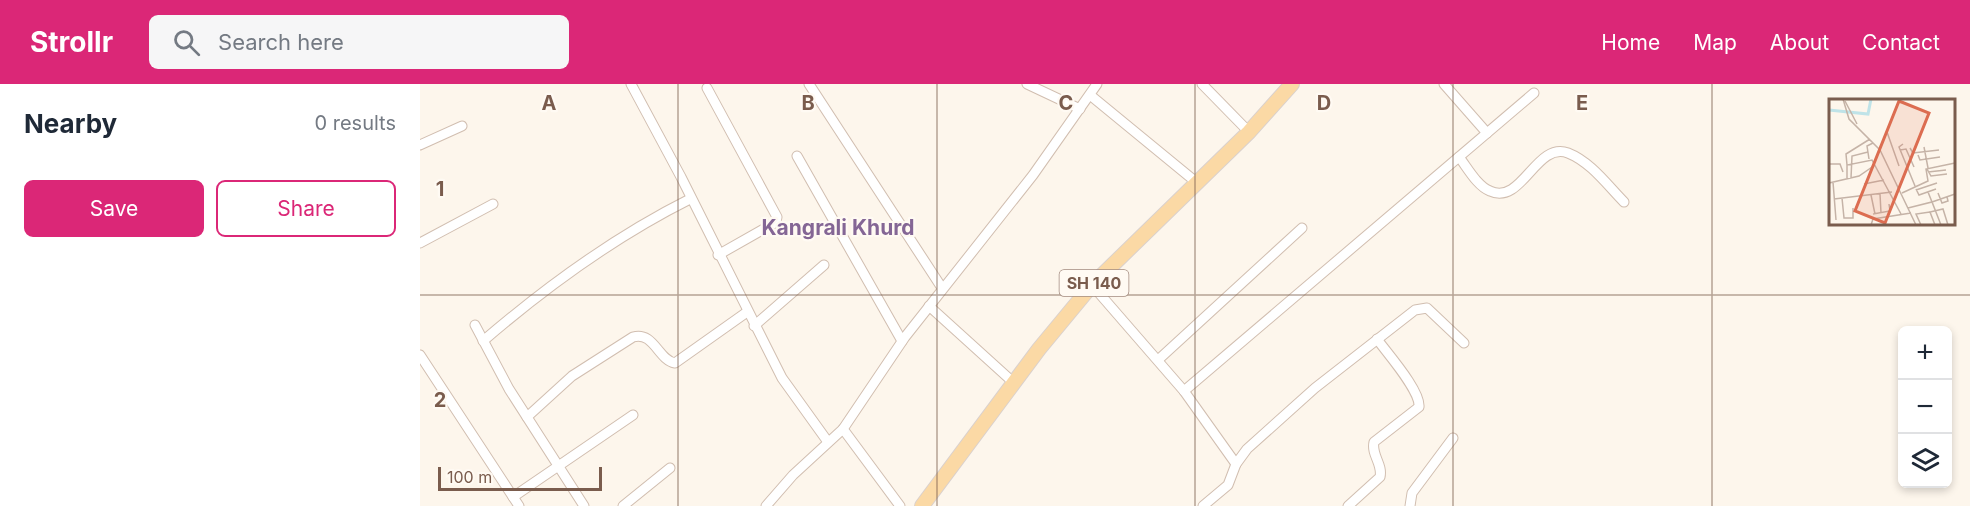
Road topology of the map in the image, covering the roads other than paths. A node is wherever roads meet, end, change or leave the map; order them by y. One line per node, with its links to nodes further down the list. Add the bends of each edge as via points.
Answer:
1 (631, 84): 19 (street)
2 (809, 84): 27 (street)
3 (1027, 84): 11 (street)
4 (1096, 84): 10 (street)
5 (1202, 84): 13 (street)
6 (1292, 84): 13 (main road, SH 140)
7 (1444, 84): 14 (street)
8 (707, 88): 24 (street, via 777,217 769,228)
9 (1534, 93): 14 (street)
10 (1090, 95): 11 (street); 18 (street)
11 (1080, 109): 27 (street, via 1033,175)
12 (462, 126): 15 (street)
13 (1249, 132): 18 (main road, SH 140)
14 (1487, 133): 17 (street)
15 (420, 145)
16 (797, 156): 34 (street)
17 (1459, 157): 20 (street, via 1482,185 1497,193 1515,186 1550,154 1567,153 1595,172); 39 (street)
18 (1196, 182): 26 (main road, SH 140)
19 (690, 199): 24 (street); 33 (street, via 651,218 544,289)
20 (1624, 202)
21 (493, 204): 23 (street)
22 (1302, 228): 37 (street)
23 (420, 243)
24 (718, 255): 29 (street)
25 (824, 264): 31 (street)
26 (1092, 285): 37 (street); 38 (main road, SH 140)
27 (942, 288): 28 (street)
28 (929, 306): 34 (street); 38 (street)
29 (747, 312): 31 (street); 41 (street, via 675,363 647,338 633,337 573,376)
30 (475, 325): 33 (street)
31 (754, 326): 44 (street, via 782,378)
32 (1377, 339): 35 (street, via 1415,310 1426,308); 45 (street, via 1247,449); 56 (street, via 1420,402 1419,407 1374,442 1380,477)
33 (483, 341): 41 (street)
34 (902, 341): 42 (street)
35 (1464, 343)
36 (420, 355): 48 (street)
37 (1158, 360): 39 (street)
38 (1014, 383): 54 (main road, SH 140)
39 (1184, 391): 45 (street)
40 (633, 415): 46 (street)
41 (527, 417): 46 (street)
42 (843, 429): 44 (street); 53 (street)
43 (1453, 438): 57 (street, via 1412,493)
44 (828, 442): 52 (street)
45 (1236, 464): 55 (street, via 1228,485)
46 (557, 466): 48 (street); 50 (street)
47 (670, 468): 51 (street)
48 (513, 497): 49 (street)
49 (519, 506)
50 (584, 506)
51 (623, 506)
52 (766, 506)
53 (900, 506)
54 (922, 506)
55 (1203, 506)
56 (1348, 506)
57 (1410, 506)

